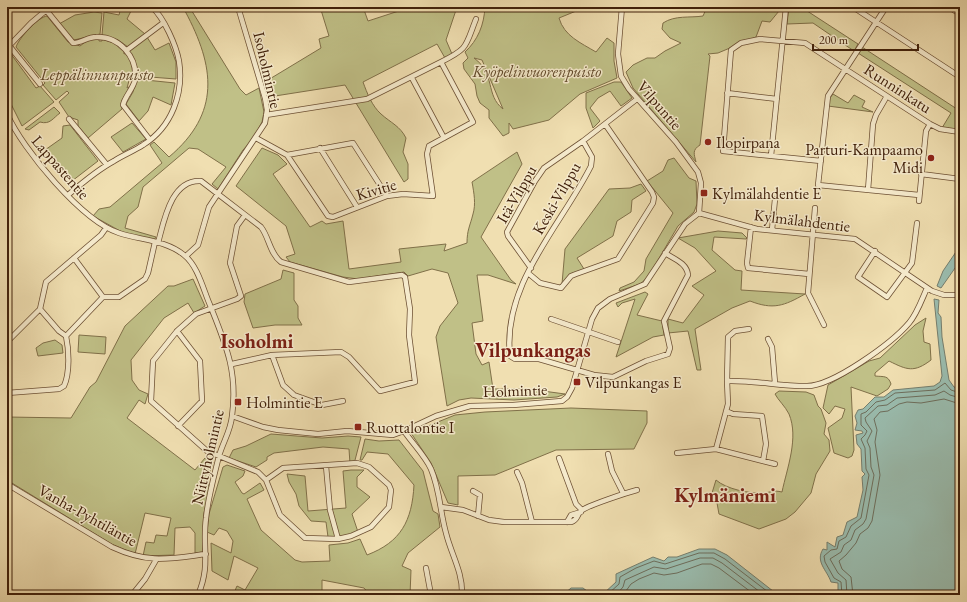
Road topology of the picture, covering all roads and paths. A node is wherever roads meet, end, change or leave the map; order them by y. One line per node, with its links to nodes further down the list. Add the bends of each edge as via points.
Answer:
1 (152, 7): 12 (street)
2 (238, 7): 26 (street, Isoholmintie, via 261,84)
3 (622, 7): 23 (street, Vilpuntie, via 618,64 625,83)
4 (786, 7): 13 (street)
5 (853, 7): 11 (street)
6 (886, 7): 11 (street)
7 (950, 7): 9 (street)
8 (48, 8): 14 (street); 15 (street, via 73,43 90,37 103,37 117,42)
9 (960, 14)
10 (476, 19): 16 (street, via 468,43 460,53)
11 (876, 22): 17 (street); 18 (street)
12 (163, 23): 15 (street); 33 (street, via 178,57 179,93 169,119)
13 (783, 41): 17 (street, Runninkatu, via 805,43); 21 (street, Runninkatu, via 754,39 735,46 731,50); 24 (street)
14 (8, 45): 20 (street)
15 (127, 50): 33 (street, via 134,66 134,80 123,105)
16 (441, 62): 19 (street); 32 (street, via 474,122)
17 (845, 69): 22 (street, Runninkatu); 38 (street, via 828,96)
18 (960, 77)
19 (412, 78): 26 (street, via 367,99); 32 (street)
20 (40, 84)
21 (727, 93): 24 (street); 37 (street, Runninkatu, via 723,151)
22 (888, 96): 29 (street, Runninkatu); 42 (street, via 876,114 873,124)
23 (637, 99): 28 (street, Itä-Vilppu); 51 (street, Vilpuntie, via 676,142 698,172 701,183)
24 (776, 99): 37 (street)
25 (7, 114): 44 (street, Lappastentie, via 21,140)
26 (266, 115): 31 (street, Isoholmintie, via 264,126)
27 (70, 119): 39 (street)
28 (605, 124): 34 (street, Itä-Vilppu); 65 (street, via 652,192 653,203 618,260 571,276 561,288 540,283)
29 (930, 124): 30 (street, Runninkatu, via 940,129); 40 (street, via 926,131)
30 (960, 132)
31 (256, 138): 36 (street); 43 (street, Isoholmintie)
32 (444, 138): 46 (street, Kivitie, via 432,144 427,150 433,196)
33 (150, 140): 39 (street)
34 (583, 141): 63 (street, Keski-Vilppu, via 592,157 591,166); 63 (street, Itä-Vilppu, via 544,168 508,228 508,236)
35 (320, 148): 36 (street); 46 (street, via 353,143); 49 (street)
36 (287, 155): 49 (street, Kivitie, via 328,216 333,217)
37 (771, 156): 38 (street)
38 (821, 161): 42 (street, via 818,185)
39 (107, 165): 44 (street)
40 (921, 174): 41 (street); 45 (street)
41 (960, 178)
42 (868, 190): 45 (street)
43 (218, 192): 52 (street); 58 (street, via 202,181 188,184 170,202); 61 (street, Isoholmintie, via 207,212 198,245)
44 (68, 195): 55 (street, Lappastentie, via 83,212)
45 (919, 195): 48 (street)
46 (387, 196): 49 (street, Kivitie)
47 (775, 199): 56 (street)
48 (919, 201)
49 (357, 207)
50 (815, 208): 57 (street)
51 (700, 213): 54 (street, Kylmälahdentie); 60 (street, Holmintie, via 685,224)
52 (245, 215): 70 (street, via 237,226 230,266 241,296); 81 (street, via 264,231 281,262 349,282 404,276 410,309 409,327 415,382 380,391 349,357 341,352)
53 (917, 223): 64 (street, via 912,263)
54 (751, 227): 56 (street, Kylmälahdentie); 66 (street, via 748,268)
55 (106, 228): 58 (street, Lappastentie); 62 (street)
56 (772, 230): 57 (street, Kylmälahdentie)
57 (813, 234): 59 (street, Kylmälahdentie, via 855,239); 66 (street)
58 (157, 242): 61 (street, Lappastentie, via 173,247); 69 (street, via 145,279 119,297)
59 (875, 251): 64 (street, Kylmälahdentie); 64 (street, via 859,275 860,280 888,297)
60 (665, 253): 76 (street, Holmintie, via 645,284 602,303); 83 (street, via 683,264 688,275 664,321 670,352 613,376 594,375)
61 (186, 256): 70 (street, Niittyholmintie)
62 (74, 258): 69 (street); 71 (street, via 46,282)
63 (531, 268): 65 (street, Keski-Vilppu)
64 (906, 272): 67 (street, Kylmälahdentie)
65 (528, 273): 83 (street, Keski-Vilppu, via 510,320 510,356 515,359 540,359)
66 (809, 274): 73 (street, via 808,293)
67 (927, 288): 68 (street, Kylmälahdentie, via 944,295); 85 (street, via 909,323 851,369 823,382 807,386)
68 (960, 296)
69 (103, 297): 77 (street)
70 (211, 307): 75 (street, via 196,314); 82 (street, Niittyholmintie)
71 (40, 309): 77 (street); 79 (street)
72 (551, 319): 76 (street)
73 (824, 325)
74 (749, 329): 84 (street, via 735,331 728,337)
75 (177, 331): 90 (street, via 200,362 202,401); 90 (street, via 153,361 151,401)
76 (588, 331): 80 (street); 83 (street, Holmintie)
77 (66, 336): 86 (street, via 68,378 64,386 59,389)
78 (768, 339): 85 (street, via 772,347)
79 (7, 342)
80 (618, 342)
81 (272, 355): 82 (street); 87 (street, via 283,385 294,395 322,405)
82 (232, 364): 89 (street, Niittyholmintie)
83 (577, 370): 91 (street, Holmintie, via 570,393 562,401 470,406 436,416)
84 (727, 383): 85 (street); 88 (street)
85 (776, 383)
86 (7, 393)
87 (343, 401)
88 (726, 411): 92 (street); 97 (street, via 733,414 762,416 766,444)
89 (232, 416): 91 (street, Holmintie, via 263,427 318,434 347,432 386,435); 95 (street, Niittyholmintie)
90 (178, 426): 95 (street, via 206,451)
91 (404, 432): 106 (street, via 432,470)
92 (716, 449): 93 (street); 97 (street)
93 (677, 453)
94 (608, 454): 105 (street, via 612,471)
95 (219, 456): 101 (street, via 258,472); 111 (street, Niittyholmintie, via 206,518)
96 (559, 458): 107 (street)
97 (763, 460): 98 (street)
98 (775, 464)
99 (326, 466): 101 (street, via 283,468); 110 (street, via 330,510); 110 (street, via 357,463 364,465 391,489 389,507 371,527)
100 (517, 472): 109 (street)
101 (266, 480): 110 (street, via 280,515 302,536 309,539)
102 (7, 484): 112 (street, Vanha-Pyhtiläntie, via 112,547 130,556)
103 (637, 490): 105 (street)
104 (473, 491): 108 (street, via 480,495)
105 (623, 493): 107 (street)
106 (441, 507): 108 (street, via 463,510); 117 (street, via 446,535 460,575)
107 (581, 511): 109 (street, via 577,519 567,522)
108 (478, 516): 109 (street, via 504,522)
109 (532, 522)
110 (338, 540)
111 (206, 554): 112 (street, Vanha-Pyhtiläntie); 115 (street, Niittyholmintie, via 206,573)
112 (156, 560): 114 (street)
113 (426, 568): 116 (street)
114 (132, 595)
115 (198, 595)
116 (431, 595)
117 (462, 595)

